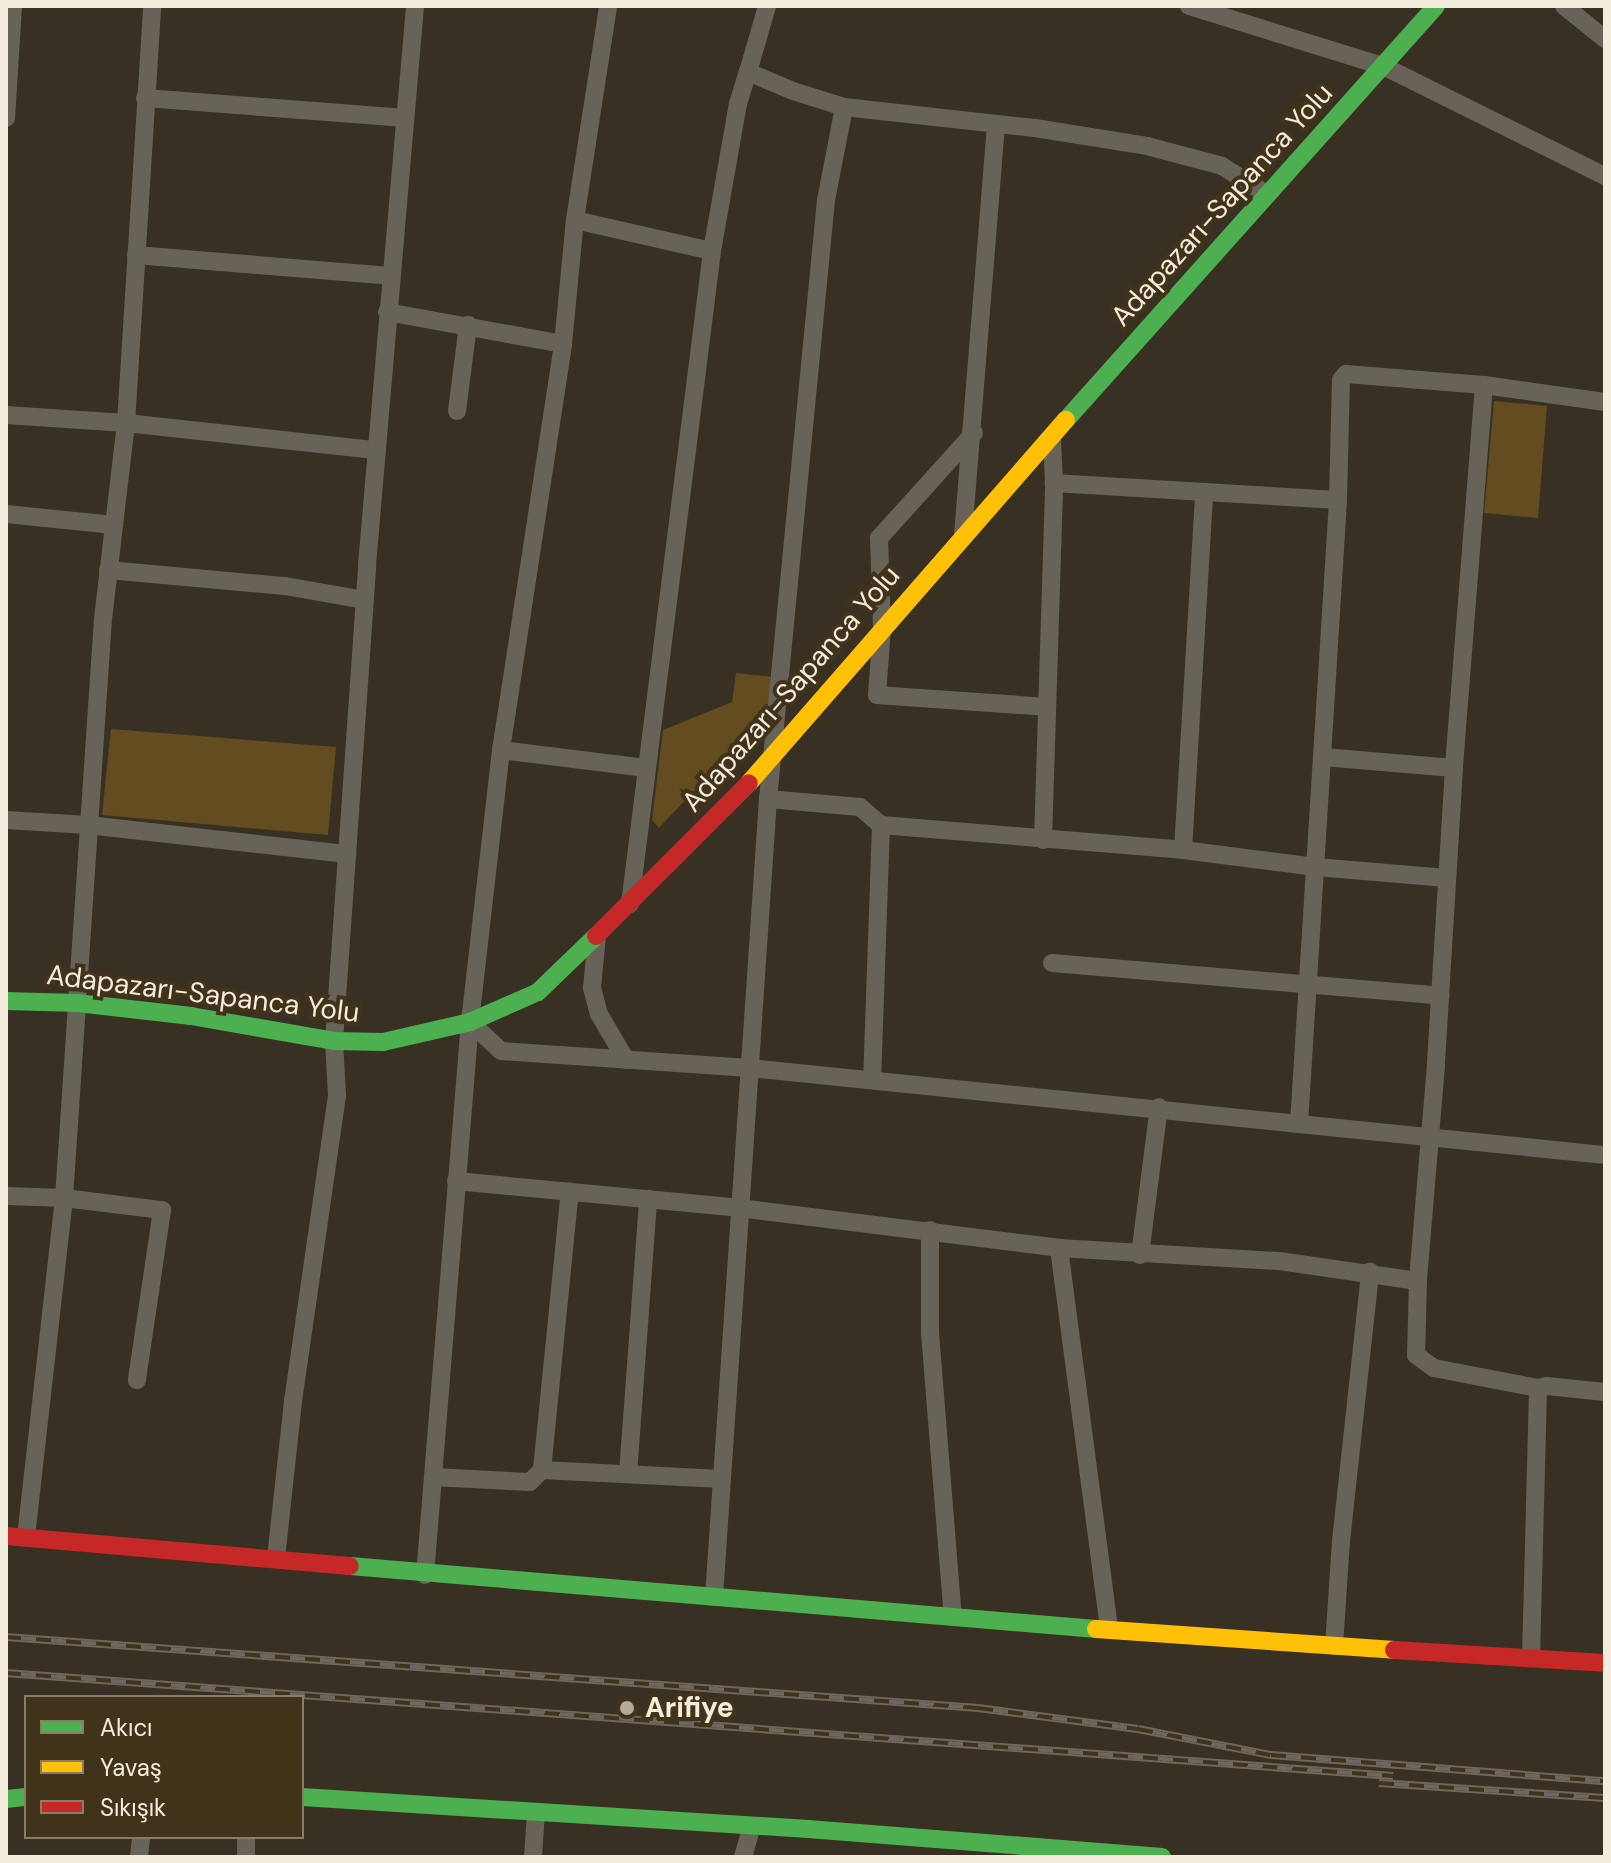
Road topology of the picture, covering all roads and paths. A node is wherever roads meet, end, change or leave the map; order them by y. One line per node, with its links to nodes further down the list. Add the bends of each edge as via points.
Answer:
1 (13, 6): 14 (street)
2 (152, 6): 12 (street)
3 (415, 6): 15 (street)
4 (608, 6): 19 (street)
5 (767, 6): 11 (street)
6 (1189, 6): 10 (street)
7 (1436, 6): 10 (street, Adapazarı-Sapanca Yolu)
8 (1564, 6): 9 (street)
9 (1605, 39)
10 (1383, 66): 17 (street); 18 (street, Adapazarı-Sapanca Yolu)
11 (748, 72): 13 (street); 20 (street)
12 (145, 98): 15 (street); 21 (street)
13 (844, 107): 16 (street); 46 (street, via 826,200)
14 (6, 118)
15 (405, 118): 22 (street)
16 (996, 124): 18 (street, via 1162,150 1222,166); 31 (street)
17 (1605, 176)
18 (1268, 195): 32 (street, Adapazarı-Sapanca Yolu)
19 (575, 220): 20 (street); 25 (street)
20 (712, 251): 47 (street)
21 (136, 255): 22 (street); 30 (street)
22 (390, 276): 23 (street)
23 (387, 312): 24 (street); 33 (street)
24 (468, 325): 25 (street); 28 (street)
25 (563, 344): 44 (street)
26 (1484, 385): 27 (street); 36 (street, via 1346,374 1341,380); 48 (street)
27 (1605, 402)
28 (457, 411)
29 (6, 415): 30 (street)
30 (126, 423): 33 (street); 38 (street)
31 (974, 433): 39 (street); 42 (street, via 879,538)
32 (1052, 439): 34 (street); 39 (street, Adapazarı-Sapanca Yolu)
33 (376, 450): 41 (street)
34 (1054, 483): 35 (street); 43 (street)
35 (1204, 492): 36 (street); 54 (street)
36 (1338, 500): 45 (street)
37 (6, 514): 38 (street)
38 (114, 525): 40 (street)
39 (963, 535): 42 (street, Adapazarı-Sapanca Yolu)
40 (108, 570): 41 (street, via 285,586); 51 (street)
41 (364, 600): 55 (street)
42 (882, 628): 43 (street, via 877,695); 46 (street, Adapazarı-Sapanca Yolu)
43 (1047, 707): 53 (street)
44 (501, 750): 47 (street); 65 (street)
45 (1323, 757): 48 (street); 56 (street)
46 (773, 758): 49 (street); 58 (street, Adapazarı-Sapanca Yolu)
47 (646, 768): 58 (street)
48 (1454, 768): 57 (street)
49 (768, 799): 52 (street, via 860,807); 68 (street)
50 (6, 820): 51 (street)
51 (88, 825): 55 (street); 64 (street)
52 (881, 825): 53 (street); 69 (street)
53 (1043, 840): 54 (street)
54 (1183, 850): 56 (street)
55 (347, 854): 66 (street)
56 (1316, 867): 57 (street); 61 (street)
57 (1447, 878): 62 (street)
58 (630, 904): 59 (street, Adapazarı-Sapanca Yolu)
59 (597, 936): 65 (street, Adapazarı-Sapanca Yolu, via 538,992); 67 (street, via 592,988 599,1014)
60 (1052, 963): 61 (street)
61 (1309, 985): 62 (street); 71 (street)
62 (1441, 996): 72 (street)
63 (6, 1001): 64 (street, Adapazarı-Sapanca Yolu)
64 (77, 1003): 66 (street, Adapazarı-Sapanca Yolu); 77 (street)
65 (470, 1022): 66 (street, Adapazarı-Sapanca Yolu, via 383,1042); 67 (street, via 501,1051); 74 (street)
66 (334, 1041): 94 (street, via 337,1095)
67 (626, 1060): 68 (street)
68 (749, 1068): 69 (street); 79 (street)
69 (872, 1080): 70 (street)
70 (1159, 1107): 71 (street); 82 (street)
71 (1299, 1124): 72 (street)
72 (1429, 1137): 73 (street); 84 (street)
73 (1605, 1155)
74 (456, 1181): 75 (street); 90 (street)
75 (570, 1191): 78 (street); 88 (street)
76 (6, 1196): 77 (street)
77 (64, 1198): 85 (street, via 162,1210); 93 (street)
78 (648, 1199): 79 (street); 89 (street)
79 (739, 1208): 80 (street); 91 (street)
80 (930, 1230): 81 (street); 97 (street, via 930,1333)
81 (1059, 1248): 82 (street); 98 (street)
82 (1140, 1255): 83 (street, via 1279,1261)
83 (1370, 1272): 84 (street); 99 (street)
84 (1418, 1281): 86 (street, via 1416,1355 1434,1368)
85 (137, 1380)
86 (1538, 1388): 87 (street); 100 (street)
87 (1605, 1392)
88 (542, 1470): 89 (street); 90 (street, via 530,1482)
89 (628, 1474): 91 (street)
90 (433, 1477): 95 (street)
91 (722, 1479): 96 (street)
92 (6, 1536): 93 (street)
93 (26, 1537): 94 (street)
94 (276, 1558): 95 (street)
95 (425, 1575): 96 (street)
96 (714, 1597): 97 (street)
97 (953, 1617): 98 (street)
98 (1109, 1630): 99 (street)
99 (1334, 1646): 100 (street)
100 (1531, 1658): 101 (street)
101 (1605, 1663)
102 (304, 1797): 103 (street)
103 (536, 1812): 104 (street); 105 (street)
104 (752, 1826): 106 (street); 107 (street)
105 (533, 1857)
106 (743, 1857)
107 (1162, 1857)

